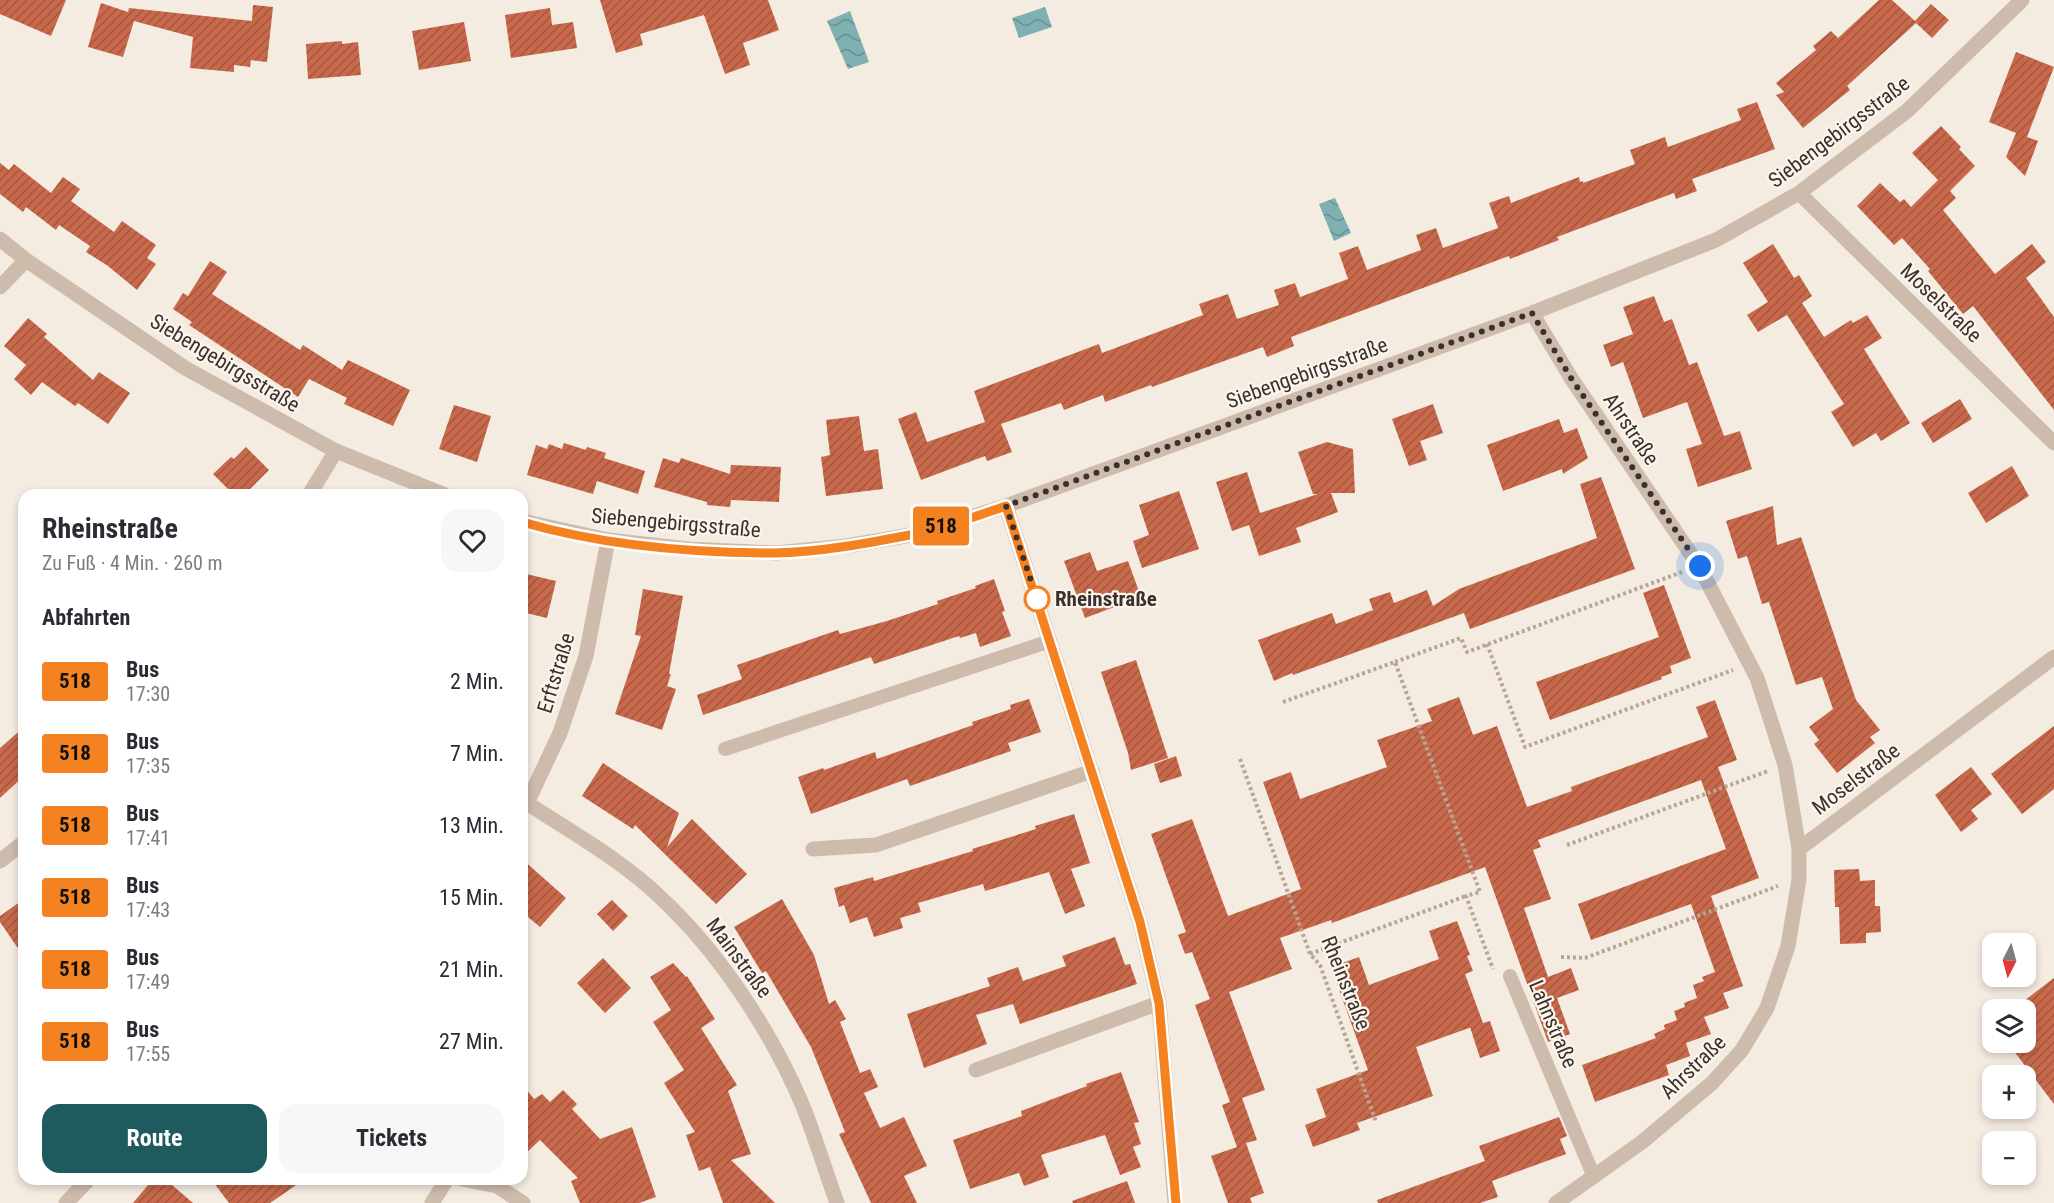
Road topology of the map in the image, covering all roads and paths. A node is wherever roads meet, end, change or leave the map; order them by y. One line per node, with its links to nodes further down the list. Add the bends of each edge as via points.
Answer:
1 (2022, 0): 2 (street, Siebengebirgsstraße, via 1907,111)
2 (1799, 193): 6 (street, Siebengebirgsstraße, via 1716,240); 7 (street, Moselstraße)
3 (0, 239): 4 (street, Siebengebirgsstraße)
4 (26, 260): 5 (street); 8 (street, Siebengebirgsstraße, via 185,368)
5 (0, 287)
6 (1532, 313): 11 (street, Siebengebirgsstraße); 14 (street, Ahrstraße, via 1571,378)
7 (2054, 443)
8 (336, 451): 9 (street); 10 (street, Siebengebirgsstraße)
9 (313, 489)
10 (430, 489)
11 (1006, 506): 13 (street, Siebengebirgsstraße, via 917,534 776,553); 15 (street)
12 (528, 523): 13 (street, Siebengebirgsstraße)
13 (608, 540): 25 (street, Erftstraße, via 586,656 560,733)
14 (1700, 566): 16 (path); 19 (street, Ahrstraße)
15 (1050, 641): 21 (lane); 24 (street)
16 (1487, 644): 18 (path, via 1467,652 1461,638); 19 (path, via 1525,747)
17 (2054, 657): 30 (street, Moselstraße)
18 (1395, 662): 20 (path); 33 (path, via 1480,892)
19 (1750, 664): 23 (street, Ahrstraße)
20 (1283, 702)
21 (725, 749)
22 (1240, 759): 34 (path, Rheinstraße)
23 (1785, 765): 27 (path); 30 (street, Ahrstraße)
24 (1092, 771): 29 (street, via 876,845); 37 (street, via 1140,922)
25 (528, 798)
26 (528, 808): 47 (street, Mainstraße, via 607,855 661,897 707,946 759,1019 801,1103)
27 (1567, 845)
28 (18, 847): 31 (street)
29 (813, 849)
30 (1799, 849): 32 (street, Ahrstraße)
31 (0, 861)
32 (1799, 879): 35 (path, via 1585,958); 40 (street, Ahrstraße, via 1788,946 1767,1008 1742,1050 1712,1083)
33 (1466, 896): 34 (path); 36 (path, Lahnstraße, via 1493,970)
34 (1310, 954): 39 (path, Rheinstraße, via 1320,965)
35 (1561, 957)
36 (1510, 976): 40 (lane, Lahnstraße)
37 (1159, 1003): 38 (street); 48 (street)
38 (976, 1070)
39 (1376, 1122)
40 (1594, 1177): 49 (street, Ahrstraße)
41 (83, 1185): 44 (street)
42 (443, 1185): 45 (street)
43 (492, 1185): 46 (street)
44 (66, 1203)
45 (432, 1203)
46 (523, 1203)
47 (837, 1203)
48 (1175, 1203)
49 (1556, 1203)

